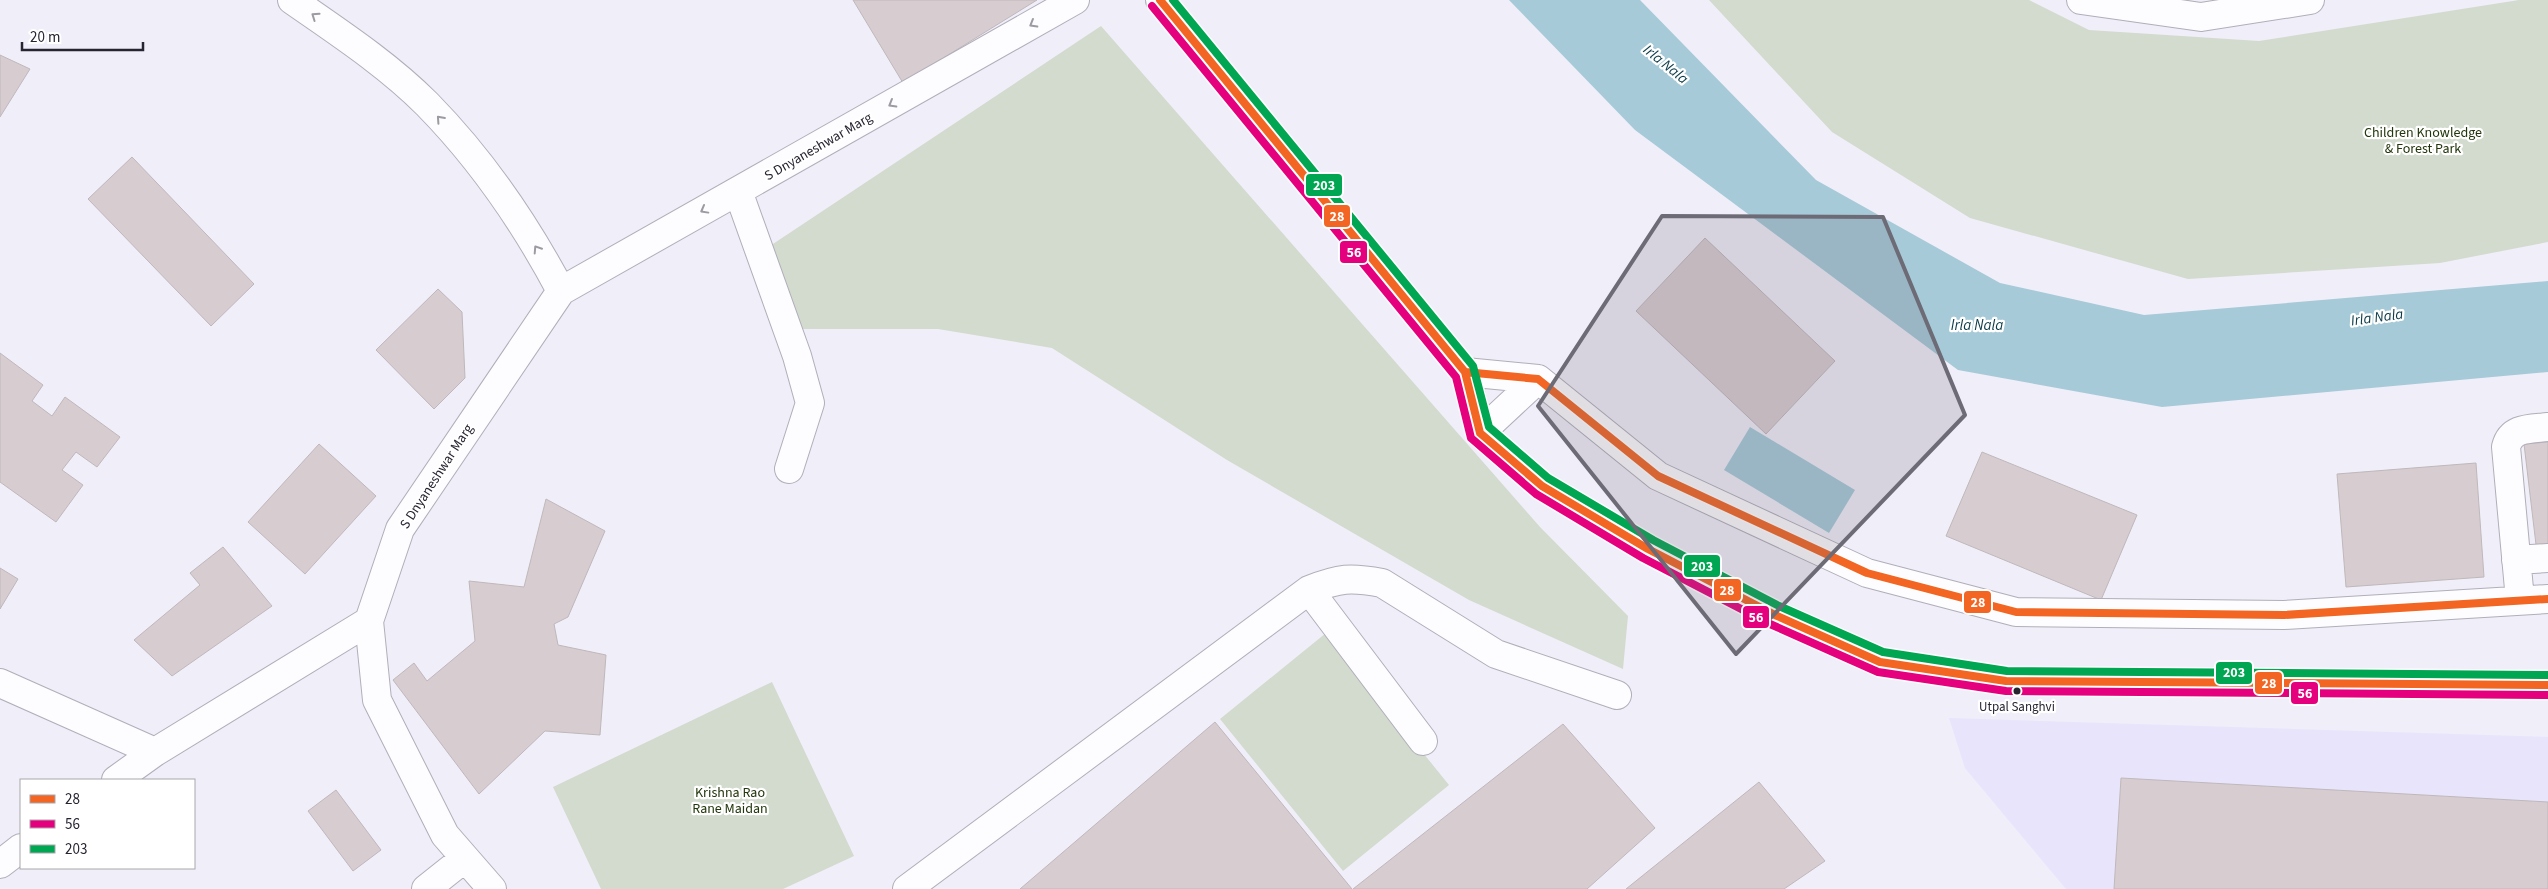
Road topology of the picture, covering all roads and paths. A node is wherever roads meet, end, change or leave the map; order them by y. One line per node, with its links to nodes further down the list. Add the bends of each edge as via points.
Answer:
1 (292, 0): 7 (street, one-way to 1, via 541,254 482,166 426,104 373,57)
2 (1075, 0): 6 (street, S Dnyaneshwar Marg, one-way to 6)
3 (1160, 0): 8 (street)
4 (2081, 0): 5 (street, via 2201,17)
5 (2310, 0)
6 (738, 191): 7 (street, S Dnyaneshwar Marg, one-way to 7); 12 (street, via 797,356 810,403)
7 (560, 291): 18 (street, S Dnyaneshwar Marg, via 400,529)
8 (1465, 372): 9 (street); 11 (street)
9 (1538, 379): 11 (street); 17 (street, via 1658,476 1867,573 2016,612 2284,615)
10 (2548, 427): 14 (street, via 2513,433 2508,438 2506,447)
11 (1480, 433): 20 (street, via 1542,486 1648,549 1775,615 1880,662 2006,681)
12 (789, 469)
13 (2548, 558): 14 (street)
14 (2516, 560): 17 (street)
15 (1309, 590): 21 (street, via 1335,580 1361,579 1382,583 1496,654); 22 (street); 30 (street)
16 (2548, 598): 17 (street)
17 (2520, 600)
18 (369, 621): 23 (street); 26 (street, S Dnyaneshwar Marg, via 377,700 445,836)
19 (0, 683): 23 (street)
20 (2548, 685)
21 (1617, 696)
22 (1423, 741)
23 (155, 752): 24 (street)
24 (117, 779)
25 (20, 849): 27 (street)
26 (465, 858): 28 (street); 29 (street, S Dnyaneshwar Marg)
27 (0, 864)
28 (426, 889)
29 (492, 889)
30 (908, 889)

